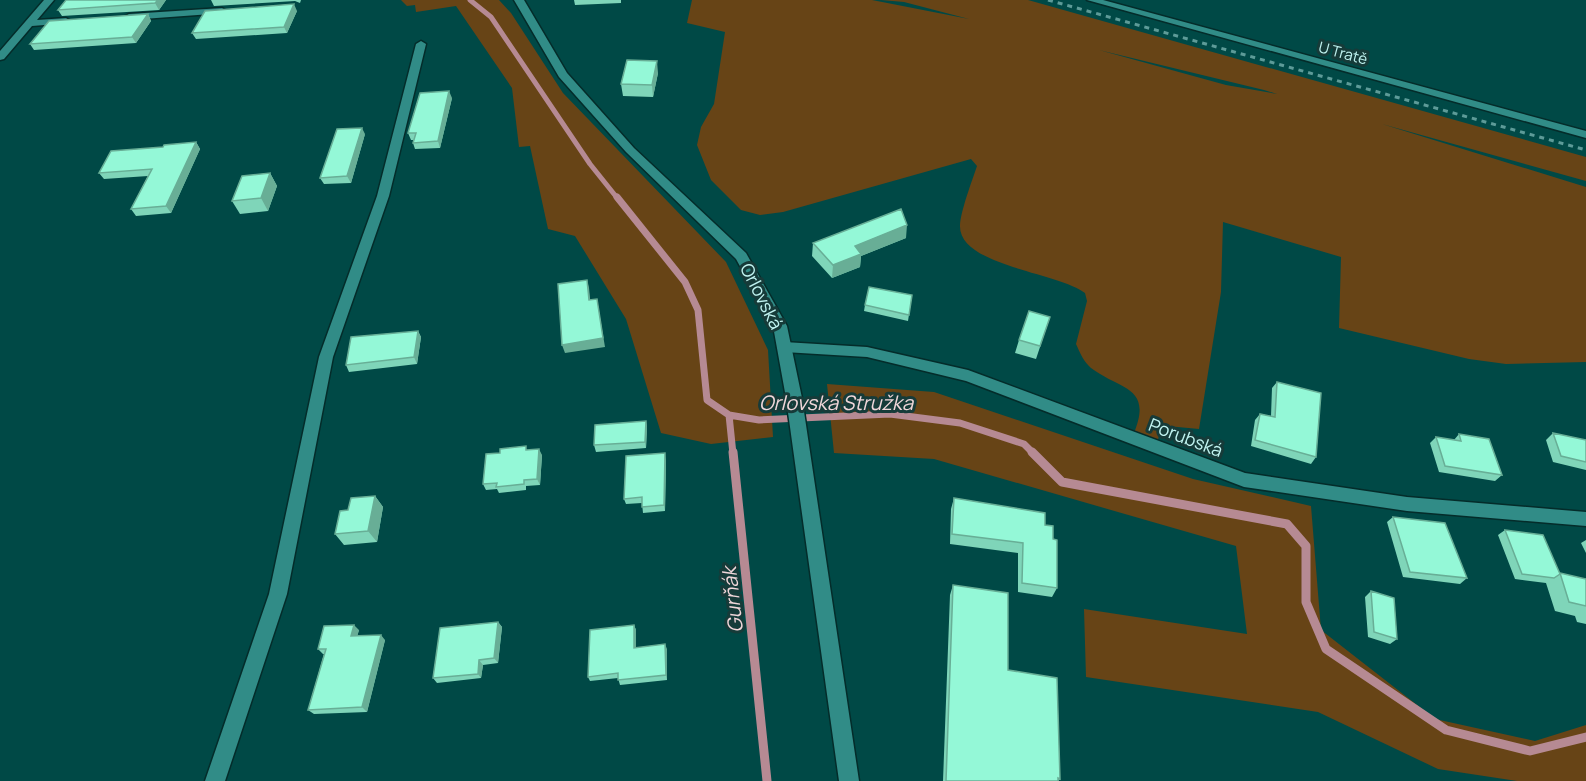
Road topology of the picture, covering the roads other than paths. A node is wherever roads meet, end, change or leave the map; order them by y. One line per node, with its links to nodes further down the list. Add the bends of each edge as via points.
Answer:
1 (50, 0): 9 (street)
2 (179, 0): 6 (street)
3 (519, 0): 13 (street, Orlovská, via 563,75 630,150 741,256 780,326)
4 (1092, 0): 12 (street, U Tratě)
5 (238, 10): 6 (street)
6 (170, 14): 7 (street)
7 (124, 17)
8 (77, 20): 9 (street)
9 (30, 23): 11 (street)
10 (421, 44): 15 (street, via 383,196 326,357 278,594)
11 (0, 57)
12 (1586, 135)
13 (783, 347): 14 (street, Porubská, via 867,352 968,376 1244,480 1407,504); 16 (street, Orlovská, via 794,398)
14 (1586, 519)
15 (215, 781)
16 (849, 781)

